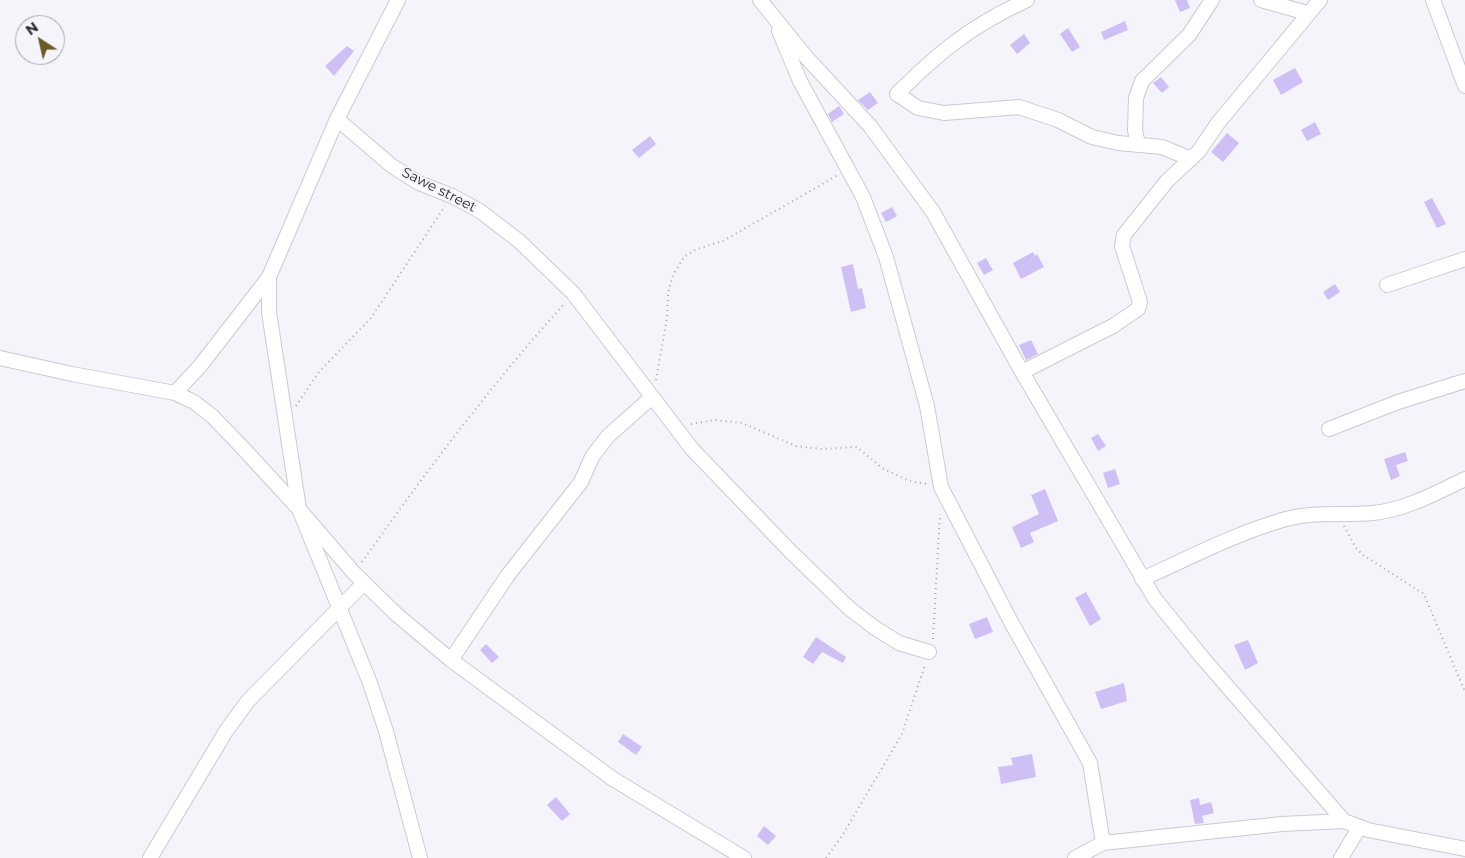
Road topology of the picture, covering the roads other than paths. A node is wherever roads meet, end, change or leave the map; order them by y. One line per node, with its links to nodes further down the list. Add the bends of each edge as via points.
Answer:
1 (398, 0): 12 (street)
2 (760, 0): 10 (street)
3 (1027, 0): 8 (street)
4 (1212, 0): 13 (street, via 1189,35 1142,81 1136,98)
5 (1261, 0): 9 (street)
6 (1320, 0): 9 (street)
7 (1433, 0): 11 (street)
8 (1014, 3): 13 (street, via 952,43 897,94 918,108 944,113 1019,107 1058,120 1092,137)
9 (1307, 13): 14 (street)
10 (774, 19): 19 (street, via 870,126 928,205); 33 (street, via 800,81 863,196 886,258 927,406 941,487 1011,622 1090,763)
11 (1465, 86)
12 (338, 119): 16 (street); 22 (street, Sawe street, via 392,166 419,183 480,211 519,241 574,292)
13 (1138, 144): 14 (street, via 1162,147)
14 (1191, 159): 19 (street, via 1167,181 1124,235 1122,246 1140,302 1138,309 1113,326)
15 (1465, 259): 17 (street)
16 (269, 277): 21 (street); 25 (street, via 269,312)
17 (1387, 285)
18 (0, 358): 21 (street)
19 (1022, 372): 27 (street)
20 (1465, 381): 23 (street)
21 (175, 393): 25 (street, via 212,416)
22 (652, 397): 29 (street, Sawe street, via 716,476 850,609 899,642); 30 (street, via 608,436 592,456 581,482 508,575)
23 (1329, 428)
24 (1465, 479): 27 (street, via 1391,510 1310,513 1285,519 1242,534)
25 (299, 509): 26 (street); 28 (street)
26 (359, 578): 28 (street); 30 (street)
27 (1142, 579): 31 (street, via 1200,656)
28 (339, 607): 35 (street, via 248,701 226,731); 36 (street, via 386,731)
29 (929, 652)
30 (451, 660): 37 (street, via 613,779)
31 (1344, 820): 32 (street); 33 (street)
32 (1359, 828): 34 (street); 39 (street)
33 (1102, 842): 38 (street)
34 (1465, 849)
35 (150, 858)
36 (420, 858)
37 (744, 858)
38 (1075, 858)
39 (1341, 858)

